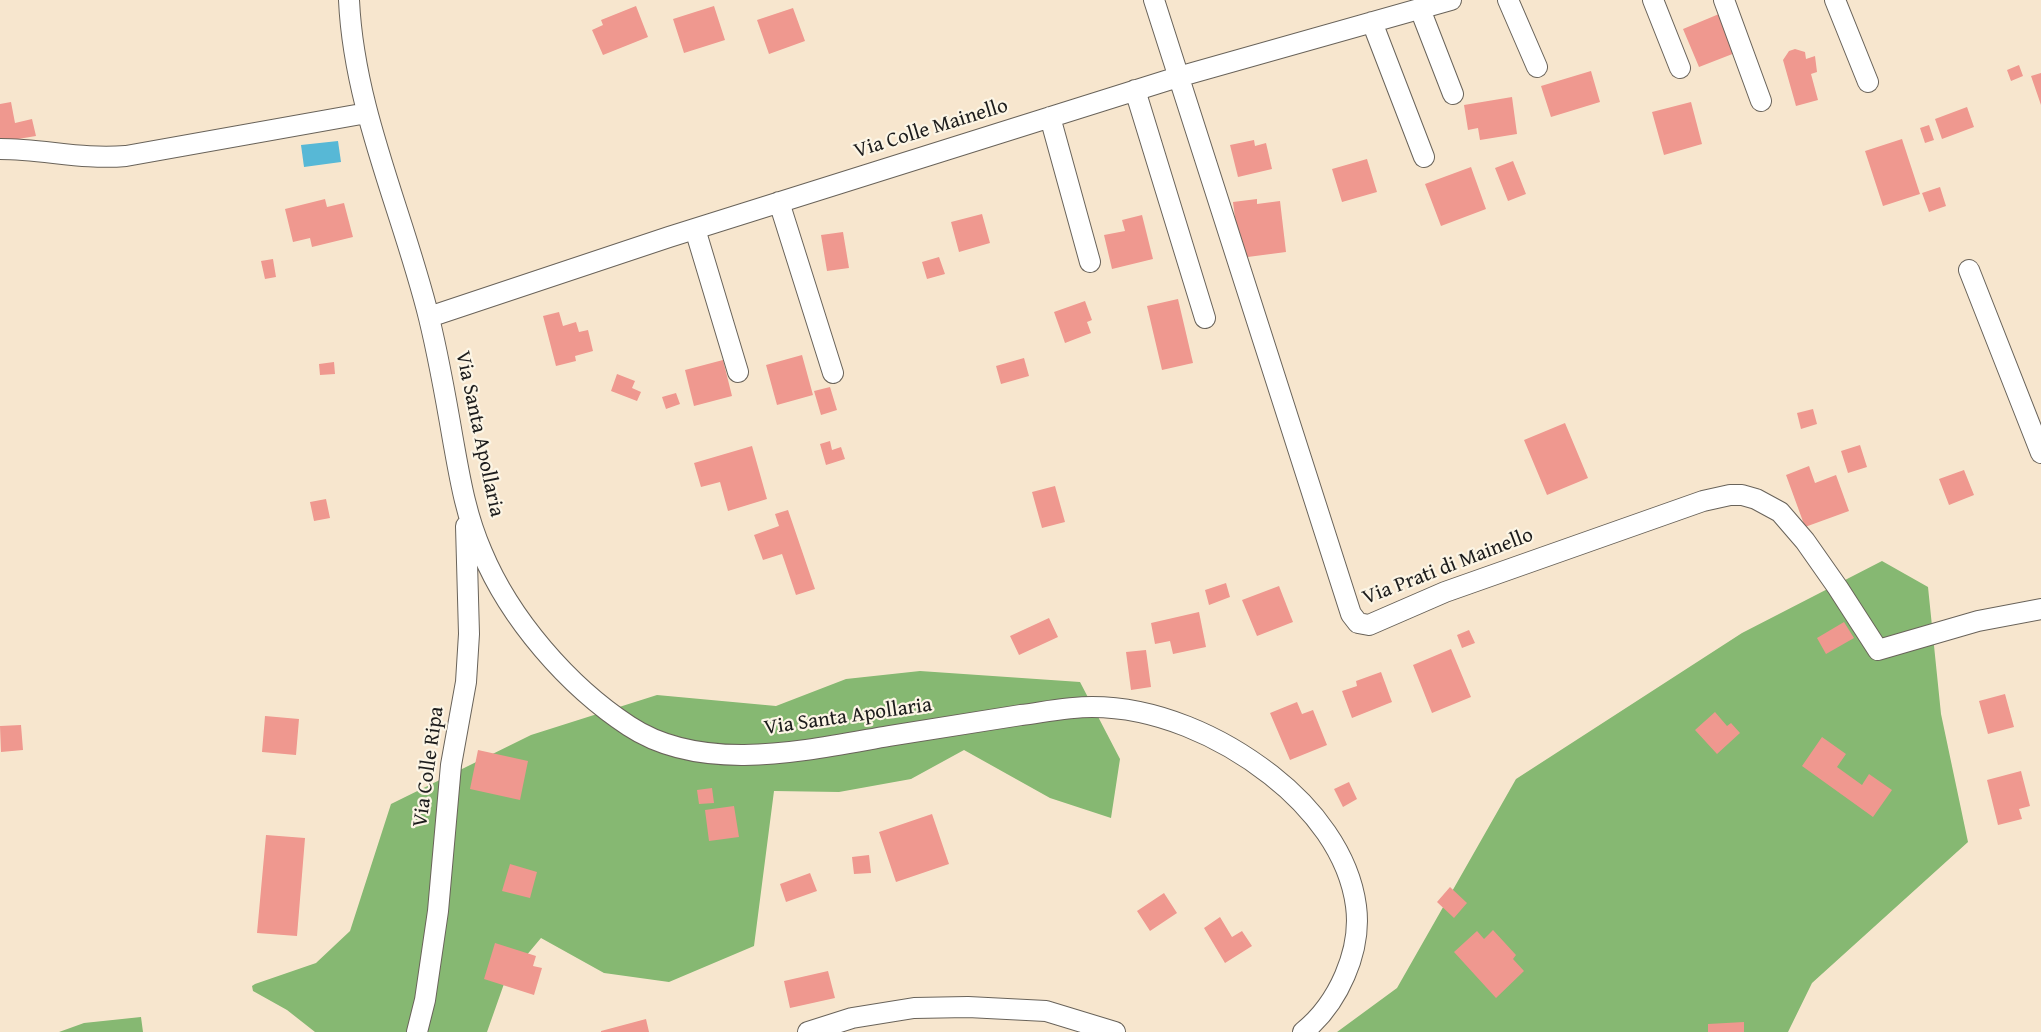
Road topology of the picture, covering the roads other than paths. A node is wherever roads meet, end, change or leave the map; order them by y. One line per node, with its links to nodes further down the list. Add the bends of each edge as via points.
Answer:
1 (349, 0): 20 (street, Via Santa Apollaria)
2 (1154, 0): 15 (street)
3 (1451, 0): 10 (street, Via Colle Mainello)
4 (1508, 0): 13 (street)
5 (1653, 0): 14 (street)
6 (1724, 0): 19 (street)
7 (1737, 0): 12 (street)
8 (1835, 0): 16 (street)
9 (1391, 8): 10 (street, Via Colle Mainello); 11 (street, Via Colle Mainello)
10 (1420, 9): 18 (street)
11 (1372, 22): 15 (street, Via Colle Mainello); 23 (street)
12 (1759, 57)
13 (1537, 67)
14 (1680, 68)
15 (1178, 77): 17 (street, Via Colle Mainello); 34 (street, Via Prati di Mainello, via 1358,623 1369,625 1445,592 1703,501 1730,495 1756,499 1791,523 1878,650 1978,621)
16 (1868, 82)
17 (1136, 90): 21 (street, Via Colle Mainello); 29 (street)
18 (1453, 94)
19 (1761, 100)
20 (368, 113): 22 (street, via 117,157); 28 (street, Via Santa Apollaria)
21 (1050, 117): 24 (street, Via Colle Mainello); 26 (street)
22 (0, 149)
23 (1424, 157)
24 (779, 202): 25 (street, Via Colle Mainello); 31 (street)
25 (695, 229): 28 (street, Via Colle Mainello); 30 (street)
26 (1090, 262)
27 (1969, 270): 32 (street)
28 (429, 317): 33 (street, Via Santa Apollaria)
29 (1205, 318)
30 (738, 372)
31 (833, 373)
32 (2041, 453)
33 (465, 506): 35 (street, Via Colle Ripa, via 469,634 466,682 451,765 438,911); 38 (street, Via Santa Apollaria, via 482,554 497,581 547,653 613,715 663,743 722,754 760,755 1092,707 1138,712 1216,738 1255,763 1305,805 1340,854 1353,891 1357,919 1351,958 1326,1007)
34 (2041, 609)
35 (417, 1032)
36 (808, 1032): 37 (street, via 852,1018 914,1008 968,1006 1046,1011)
37 (1115, 1032)
38 (1303, 1032)

